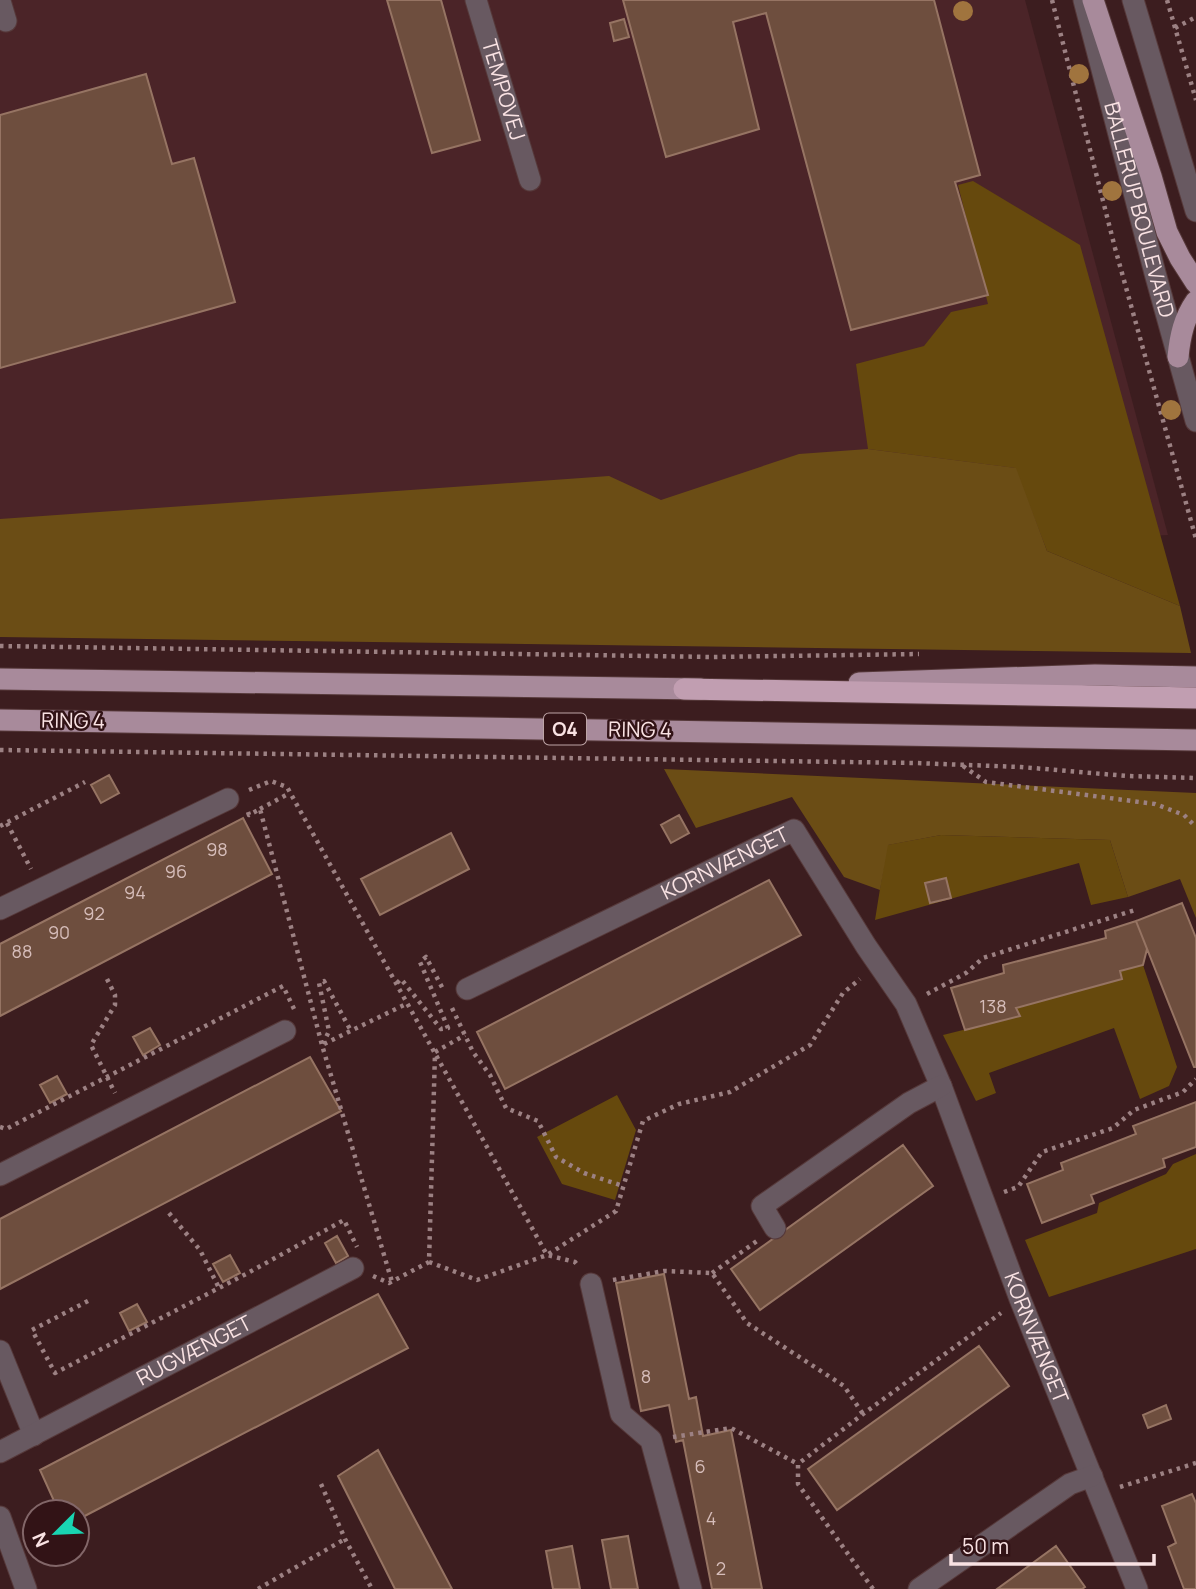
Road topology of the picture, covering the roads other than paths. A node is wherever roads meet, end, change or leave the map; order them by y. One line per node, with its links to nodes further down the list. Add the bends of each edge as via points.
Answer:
1 (476, 0): 5 (street, TEMPOVEJ)
2 (1084, 0): 9 (street, BALLERUP BOULEVARD)
3 (1093, 0): 7 (main road, via 1167,232)
4 (1133, 0): 6 (street)
5 (530, 180)
6 (1196, 211)
7 (1196, 283)
8 (1196, 300): 9 (main road, via 1186,318)
9 (1178, 357): 10 (street, BALLERUP BOULEVARD)
10 (1196, 421)
11 (1196, 677): 13 (main road, RING 4, via 1095,675)
12 (0, 679): 13 (main road, RING 4 / O4)
13 (684, 689): 14 (highway, O4)
14 (1196, 698)
15 (0, 719): 16 (main road, RING 4 / O4)
16 (1196, 740)
17 (233, 797): 18 (street)
18 (0, 909)
19 (467, 989): 21 (street, KORNVÆNGET, via 794,830 906,1004)
20 (292, 1026): 22 (street)
21 (941, 1086): 23 (street, via 909,1103 762,1206); 29 (street, KORNVÆNGET)
22 (0, 1175)
23 (775, 1228)
24 (357, 1261): 27 (street, RUGVÆNGET)
25 (591, 1284): 32 (street, via 621,1414 651,1440)
26 (0, 1351): 27 (street)
27 (34, 1435): 28 (street, RUGVÆNGET)
28 (0, 1452)
29 (1096, 1485): 33 (street, via 1070,1484); 34 (street, KORNVÆNGET)
30 (0, 1517): 31 (street)
31 (26, 1589)
32 (691, 1589)
33 (919, 1589)
34 (1137, 1589)

